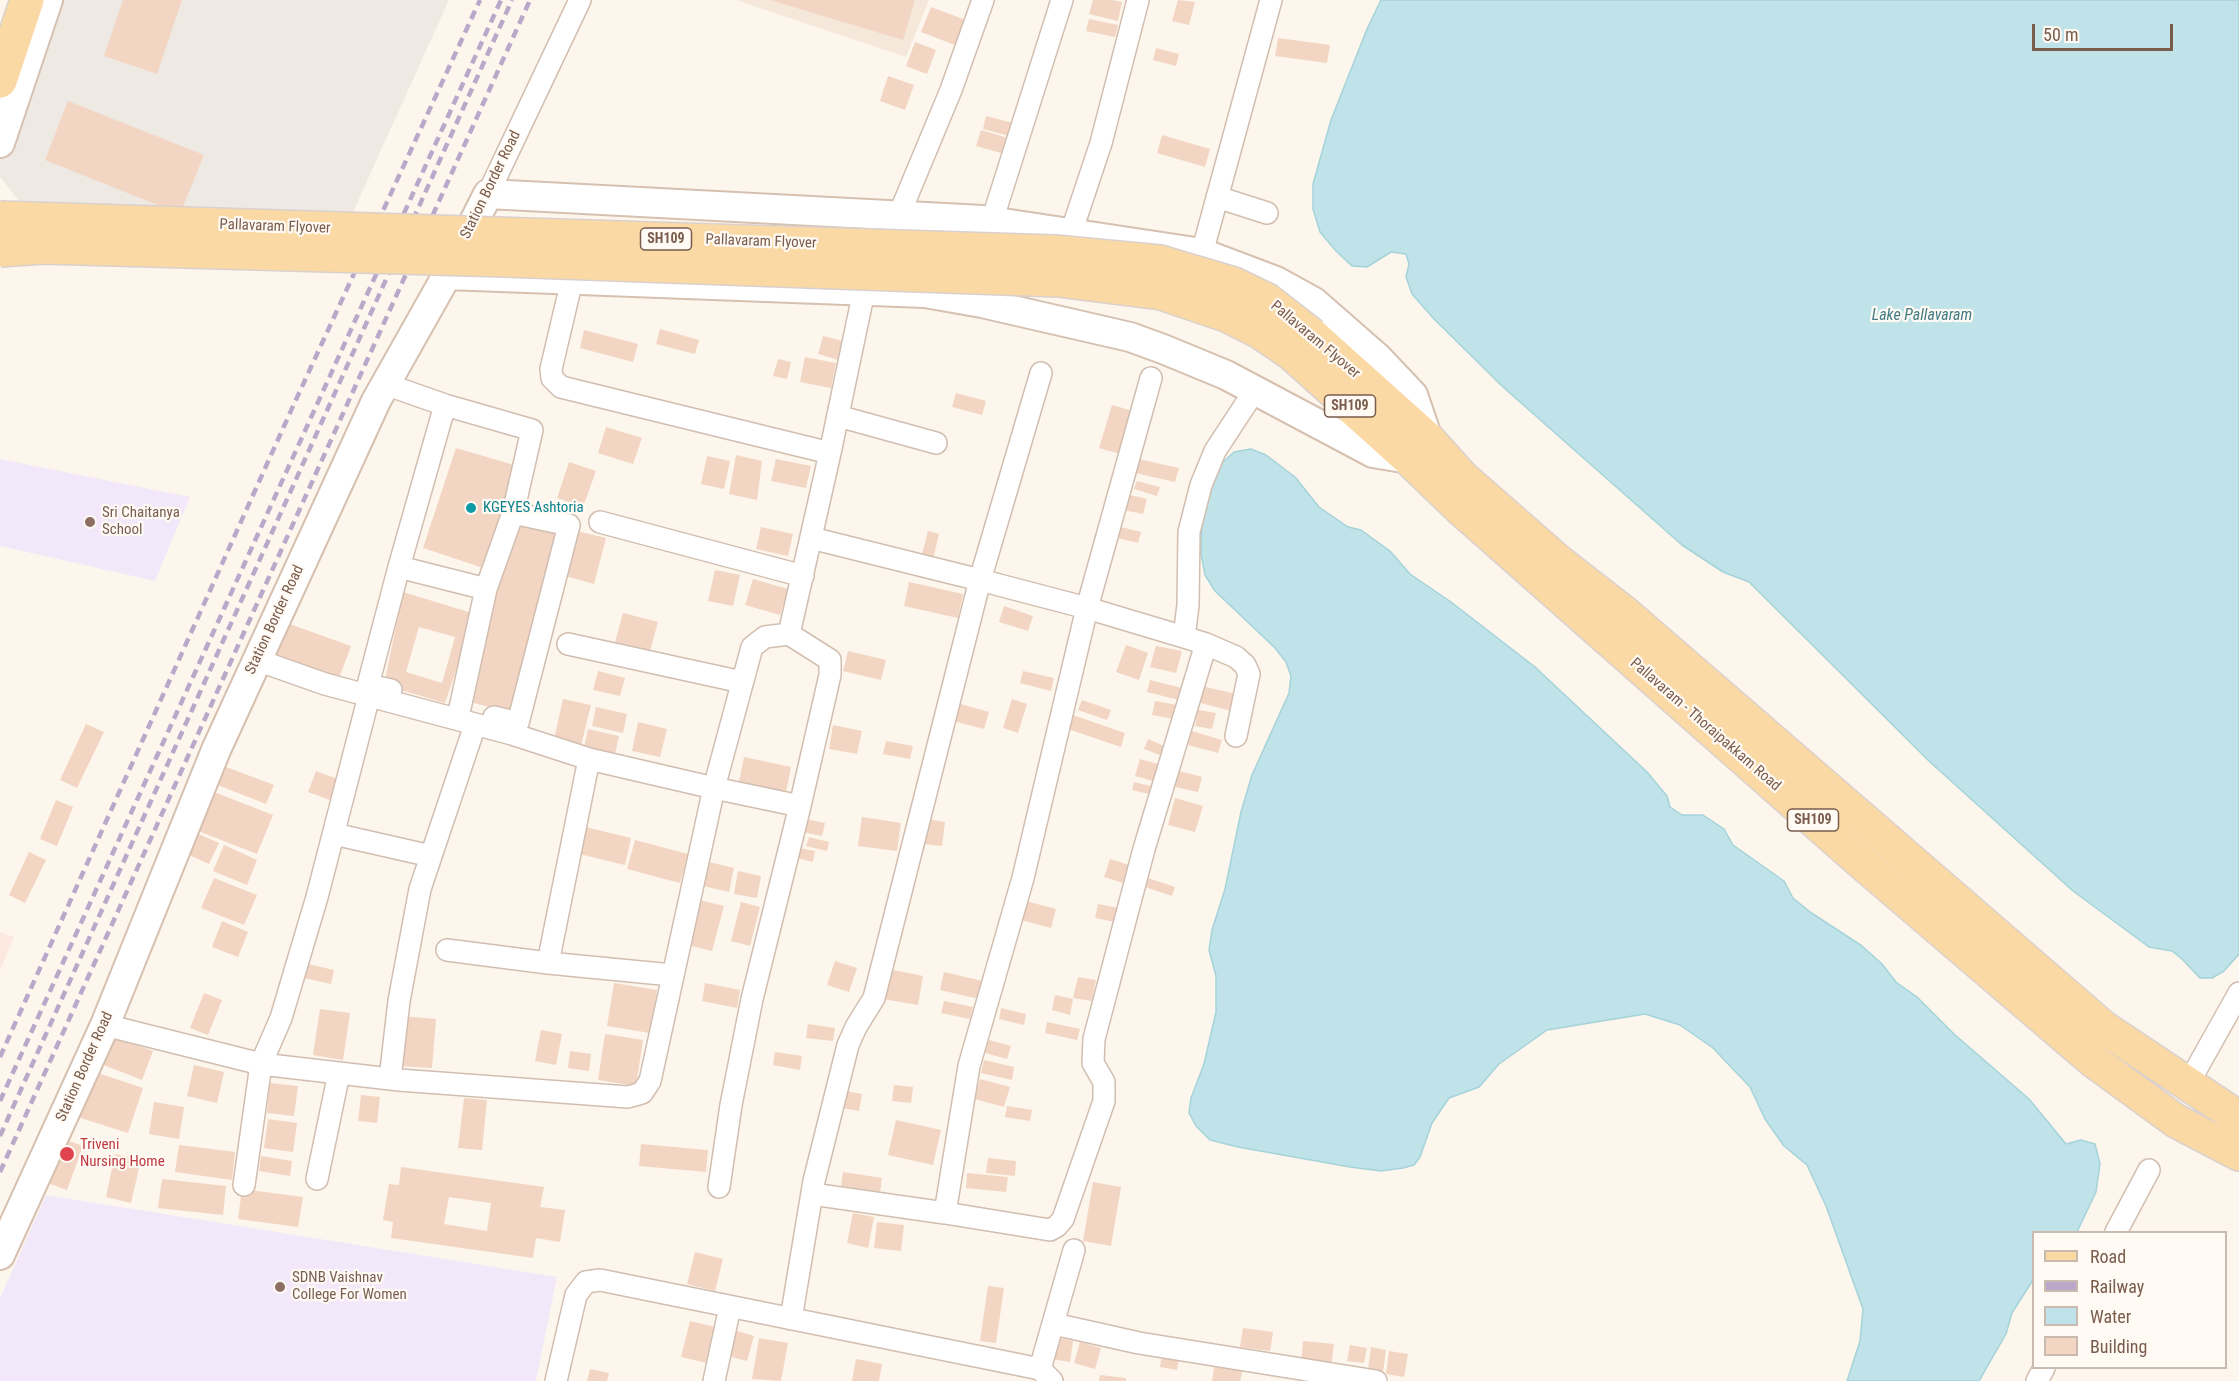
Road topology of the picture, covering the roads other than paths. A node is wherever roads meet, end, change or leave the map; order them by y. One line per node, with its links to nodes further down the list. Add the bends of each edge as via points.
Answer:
1 (27, 0): 8 (main road)
2 (48, 0): 9 (street)
3 (580, 0): 10 (street, Station Border Road)
4 (983, 0): 13 (street)
5 (1062, 0): 15 (street)
6 (1138, 0): 16 (street, via 1101,143)
7 (1271, 0): 11 (street)
8 (0, 81)
9 (0, 143)
10 (488, 194): 13 (street); 19 (street, Station Border Road)
11 (1217, 197): 12 (street); 18 (street)
12 (1268, 213)
13 (899, 215): 15 (street)
14 (0, 218): 22 (main road, Pallavaram Flyover / SH109, bridge, via 1055,252 1160,262 1234,284 1267,300)
15 (992, 221): 16 (street)
16 (1071, 233): 18 (street)
17 (0, 250): 22 (main road, Pallavaram Flyover / SH109, bridge, via 91,248 1058,280 1161,293)
18 (1202, 253): 30 (street, via 1276,280 1314,302 1378,358 1413,395)
19 (447, 275): 20 (street); 25 (street, Station Border Road)
20 (572, 280): 21 (street); 31 (street, via 551,369 552,378 561,387)
21 (864, 291): 26 (street, via 925,293 1130,337); 28 (street)
22 (1301, 344): 30 (main road, Pallavaram Flyover / SH109)
23 (1041, 373): 37 (street)
24 (1151, 378): 39 (street)
25 (385, 384): 27 (street); 44 (street, Station Border Road)
26 (1255, 390): 30 (street, via 1373,453); 41 (street, via 1215,451 1201,485 1189,532)
27 (445, 405): 32 (street, via 532,430); 35 (street)
28 (838, 416): 29 (street); 31 (street)
29 (936, 443)
30 (1418, 449): 63 (main road, Pallavaram - Thoraipakkam Road / SH109, via 1462,477 1627,615 2104,1028); 65 (main road, Pallavaram - Thoraipakkam Road / SH109, via 1462,510 1807,815 2095,1062 2175,1121)
31 (830, 453): 34 (street)
32 (513, 513): 38 (street); 47 (street, via 569,525 518,723)
33 (600, 522): 36 (street)
34 (811, 538): 36 (street); 37 (street)
35 (399, 567): 38 (street); 47 (street, via 368,684)
36 (802, 576): 40 (street)
37 (980, 580): 39 (street); 70 (street, via 874,998 848,1045)
38 (486, 589): 47 (street)
39 (1087, 608): 41 (street); 71 (street, via 1023,878 969,1066)
40 (789, 634): 45 (street, via 765,638 752,647); 52 (street, via 830,660 830,675)
41 (1184, 637): 43 (street)
42 (568, 644): 45 (street)
43 (1206, 644): 49 (street, via 1236,657 1249,674); 71 (street, via 1144,849 1094,1039 1093,1063 1104,1082 1104,1101 1063,1219 1050,1230)
44 (257, 660): 46 (street); 59 (street, Station Border Road, via 216,750)
45 (742, 682): 51 (street)
46 (369, 696): 48 (street); 53 (street)
47 (460, 708)
48 (475, 725): 50 (street); 54 (street)
49 (1236, 736)
50 (589, 759): 51 (street); 56 (street)
51 (714, 788): 52 (street); 57 (street)
52 (800, 806): 69 (street, via 752,999)
53 (334, 834): 54 (street); 60 (street, via 281,1018)
54 (431, 856): 62 (street, via 420,889 399,1001)
55 (447, 950): 56 (street)
56 (548, 963): 57 (street)
57 (672, 975): 62 (street, via 651,1081 642,1093 628,1097)
58 (2239, 993): 63 (street)
59 (105, 1025): 60 (street); 74 (street, Station Border Road)
60 (261, 1064): 61 (street); 68 (street)
61 (339, 1073): 62 (street); 67 (street)
62 (390, 1079)
63 (2188, 1084): 64 (main road, Pallavaram - Thoraipakkam Road / SH109)
64 (2239, 1118)
65 (2239, 1154)
66 (2150, 1170): 72 (street)
67 (317, 1179)
68 (244, 1185)
69 (719, 1187)
70 (812, 1194): 71 (street); 76 (street)
71 (945, 1213)
72 (2117, 1231)
73 (1074, 1250): 77 (street)
74 (0, 1255)
75 (730, 1307): 76 (street); 79 (street, via 600,1280 586,1282 576,1295); 80 (street)
76 (791, 1319): 78 (street)
77 (1054, 1324): 78 (street); 81 (street, via 1139,1343)
78 (1046, 1375)
79 (556, 1381)
80 (714, 1381)
81 (1376, 1381)

